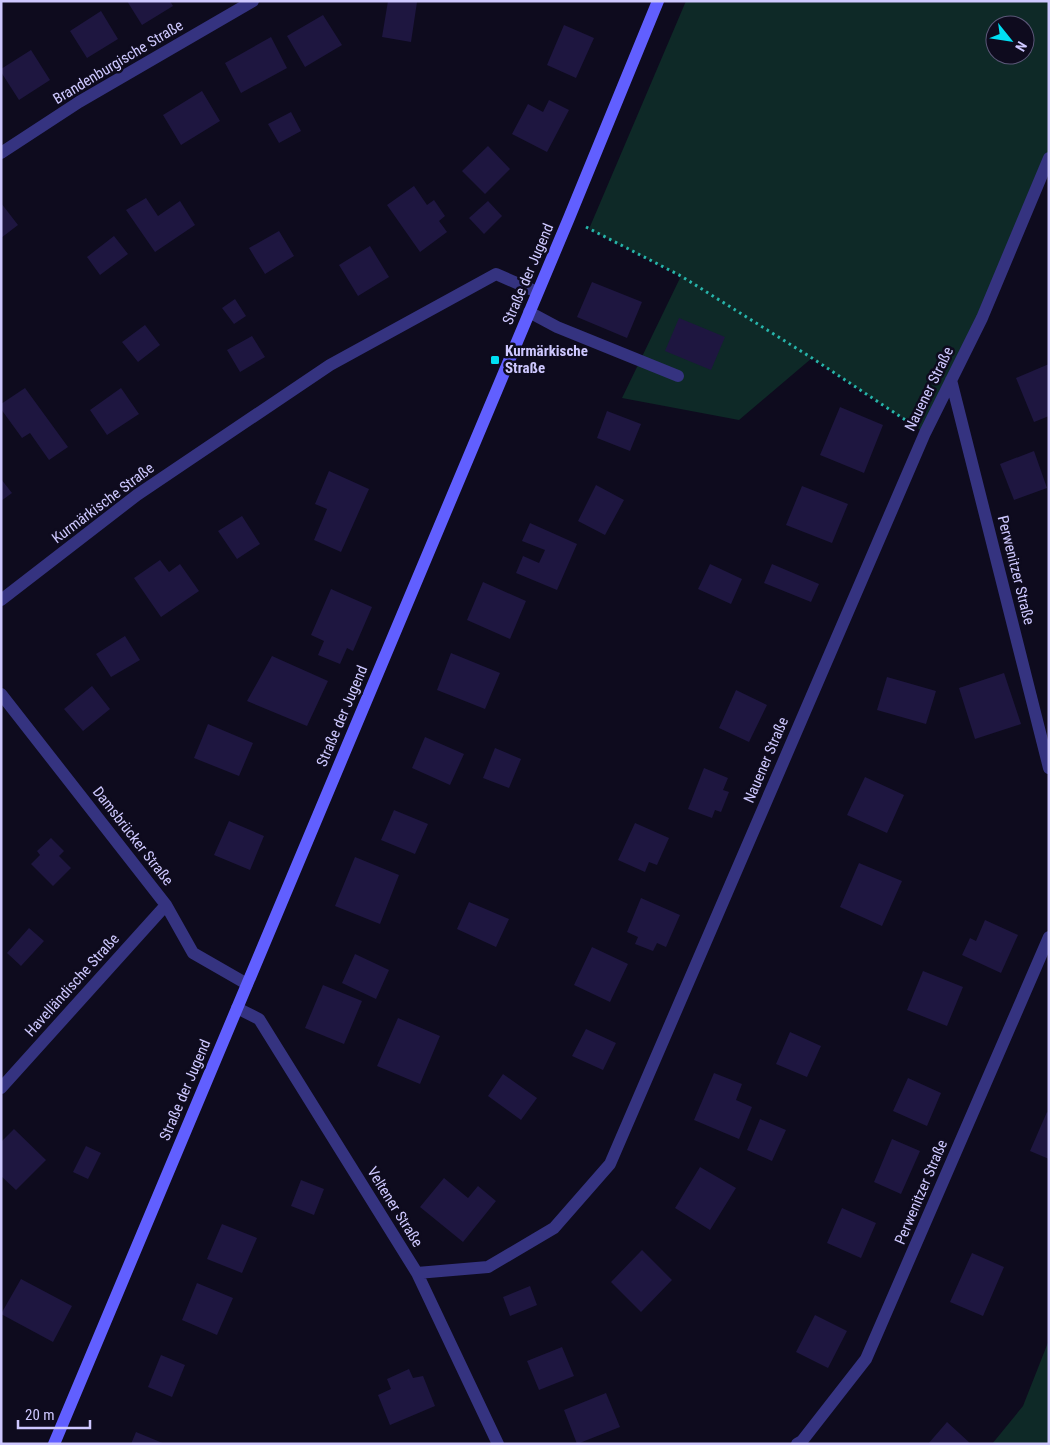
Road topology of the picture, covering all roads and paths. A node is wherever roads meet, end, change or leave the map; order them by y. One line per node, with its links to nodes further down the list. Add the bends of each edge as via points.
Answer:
1 (253, 1): 3 (street, Brandenburgische Straße, via 79,102)
2 (656, 2): 5 (street, Straße der Jugend)
3 (1, 154)
4 (1049, 158): 9 (street, Nauener Straße, via 982,318)
5 (569, 218): 6 (street, Straße der Jugend); 10 (path, via 681,276)
6 (537, 292): 7 (street, Straße der Jugend); 11 (street, Kurmärkische Straße, via 496,274 330,365 137,495)
7 (529, 312): 8 (street, via 557,327); 16 (street, Straße der Jugend)
8 (678, 376)
9 (951, 380): 10 (street, Nauener Straße); 13 (street, Perwenitzer Straße)
10 (925, 433): 19 (street, Nauener Straße, via 610,1164 554,1228 488,1267)
11 (1, 600)
12 (1, 694): 14 (street, Damsbrücker Straße)
13 (1049, 768)
14 (166, 905): 16 (street, Damsbrücker Straße, via 193,953); 18 (street, Havelländische Straße)
15 (1049, 937): 22 (street, Perwenitzer Straße, via 866,1359)
16 (247, 984): 17 (street, Straße der Jugend)
17 (237, 1008): 19 (street, Veltener Straße, via 259,1019); 20 (street, Straße der Jugend)
18 (1, 1088)
19 (417, 1273): 21 (street, Veltener Straße)
20 (54, 1444)
21 (498, 1444)
22 (797, 1444)

